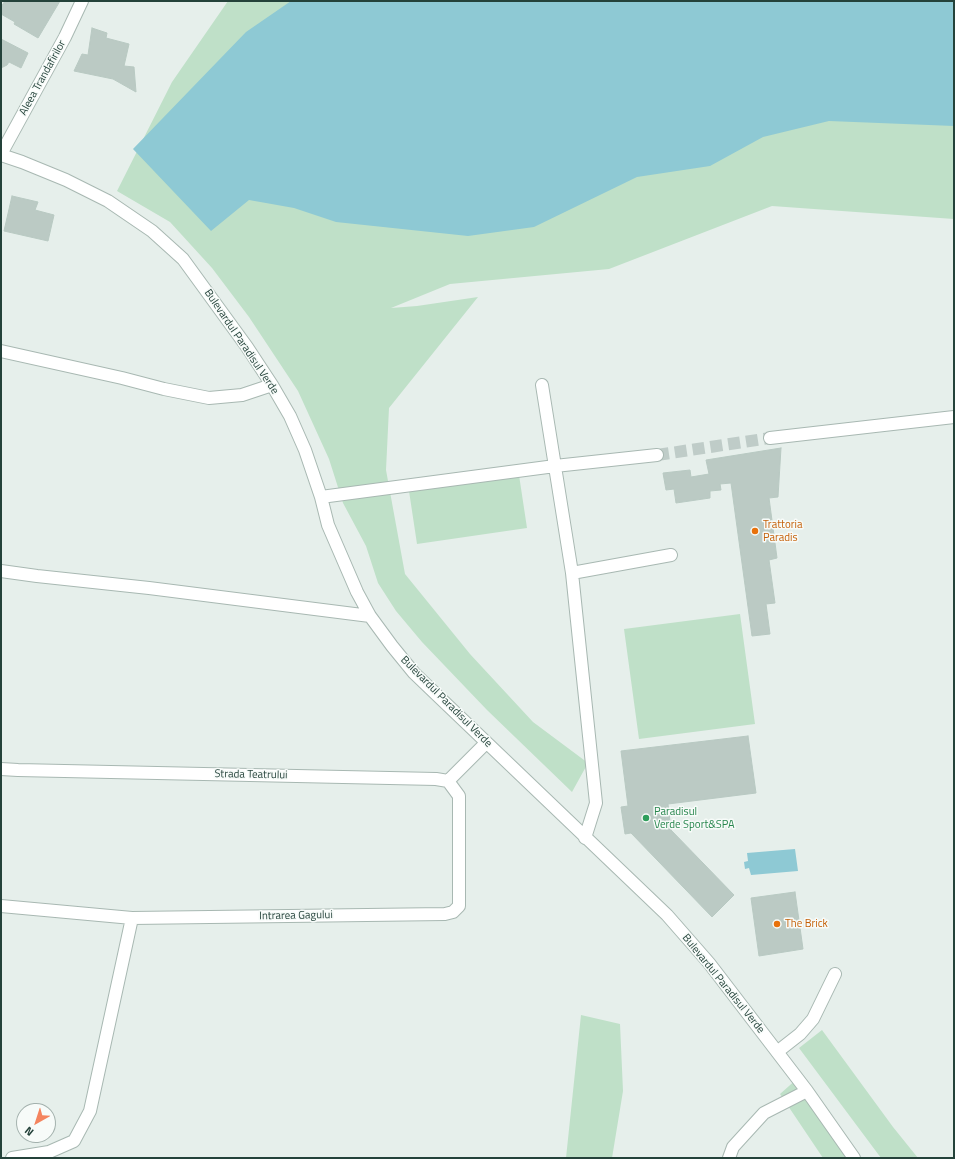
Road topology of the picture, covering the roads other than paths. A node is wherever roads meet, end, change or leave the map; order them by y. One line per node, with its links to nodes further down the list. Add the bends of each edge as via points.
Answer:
1 (82, 1): 2 (street, Aleea Trandafirilor)
2 (1, 154): 4 (street, Bulevardul Paradisul Verde, via 66,180 108,201 152,230 183,259)
3 (1, 350): 4 (street, via 209,398 242,395)
4 (272, 385): 10 (street, Bulevardul Paradisul Verde, via 290,416 305,450)
5 (542, 385): 9 (street)
6 (954, 417): 7 (street)
7 (770, 438)
8 (657, 455): 9 (street)
9 (554, 466): 10 (street); 13 (street)
10 (321, 497): 14 (street, Bulevardul Paradisul Verde, via 328,525)
11 (671, 555): 13 (street)
12 (1, 571): 14 (street)
13 (572, 573): 18 (street, via 596,803)
14 (370, 616): 15 (street, Bulevardul Paradisul Verde, via 414,673)
15 (486, 743): 17 (street); 18 (street, Bulevardul Paradisul Verde)
16 (1, 769): 17 (street, Strada Teatrului)
17 (448, 780): 20 (street, Intrarea Gagului, via 460,796 459,906 453,912)
18 (585, 838): 22 (street, Bulevardul Paradisul Verde, via 672,921 709,963)
19 (1, 906): 20 (street, Intrarea Gagului)
20 (132, 918): 24 (street, via 90,1112 74,1141 49,1152)
21 (835, 974): 22 (street, via 814,1019)
22 (777, 1052): 23 (street, Bulevardul Paradisul Verde)
23 (807, 1091): 25 (street, via 764,1113 733,1147); 26 (street, Bulevardul Paradisul Verde)
24 (12, 1158)
25 (729, 1158)
26 (854, 1158)

